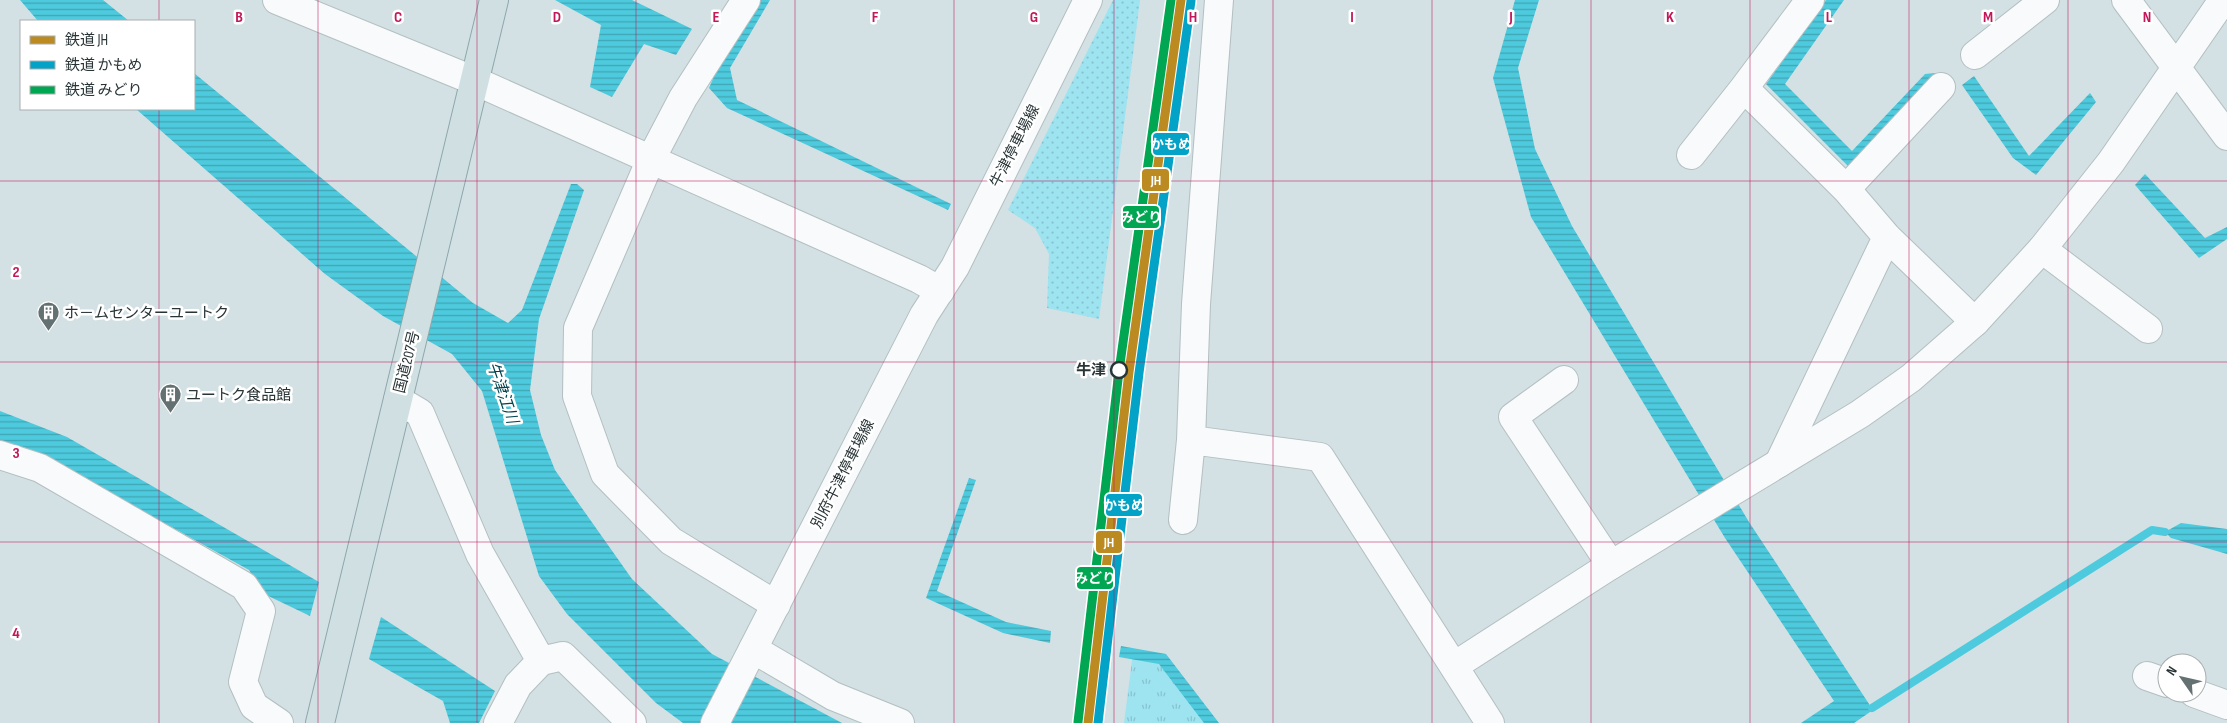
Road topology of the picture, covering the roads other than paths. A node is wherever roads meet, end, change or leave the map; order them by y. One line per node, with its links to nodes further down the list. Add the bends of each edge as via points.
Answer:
1 (277, 0): 12 (street)
2 (494, 0): 12 (highway, 国道207号)
3 (746, 0): 17 (street, via 683,98)
4 (1088, 0): 21 (street, 牛津停車場線)
5 (1218, 0): 26 (street, via 1196,304)
6 (1810, 0): 14 (street)
7 (2045, 0): 10 (street)
8 (2126, 0): 11 (street)
9 (2223, 0): 11 (street)
10 (1975, 55)
11 (2178, 66): 15 (street); 20 (street, via 2111,162)
12 (475, 81): 17 (street); 25 (highway, 国道207号)
13 (1941, 87): 18 (street)
14 (1744, 88): 16 (street); 18 (street)
15 (2227, 136)
16 (1691, 155)
17 (651, 159): 21 (street); 31 (street, via 578,328 577,396 605,474 671,541)
18 (1846, 189): 19 (street)
19 (1887, 236): 22 (street); 28 (street)
20 (2042, 249): 22 (street); 23 (street)
21 (940, 291): 31 (street, 別府牛津停車場線, via 924,315)
22 (1975, 322): 28 (street, via 1911,378 1860,414)
23 (2148, 329)
24 (1564, 380): 30 (street, via 1513,417)
25 (400, 390): 33 (street, via 420,413 480,554); 38 (highway, 国道207号)
26 (1191, 440): 29 (street); 34 (street, via 1320,457)
27 (0, 455): 37 (street, via 40,468 244,586 261,611 243,682 254,706)
28 (1779, 462): 30 (street)
29 (1183, 520)
30 (1611, 565): 34 (street)
31 (776, 605): 32 (street, 別府牛津停車場線)
32 (751, 654): 41 (street, 別府牛津停車場線); 42 (street, via 833,696)
33 (541, 661): 39 (street, via 518,685); 40 (street, via 563,656)
34 (1454, 666): 43 (street)
35 (2207, 698): 36 (street)
36 (2227, 705)
37 (279, 723)
38 (320, 723)
39 (498, 723)
40 (632, 723)
41 (715, 723)
42 (900, 723)
43 (1490, 723)

